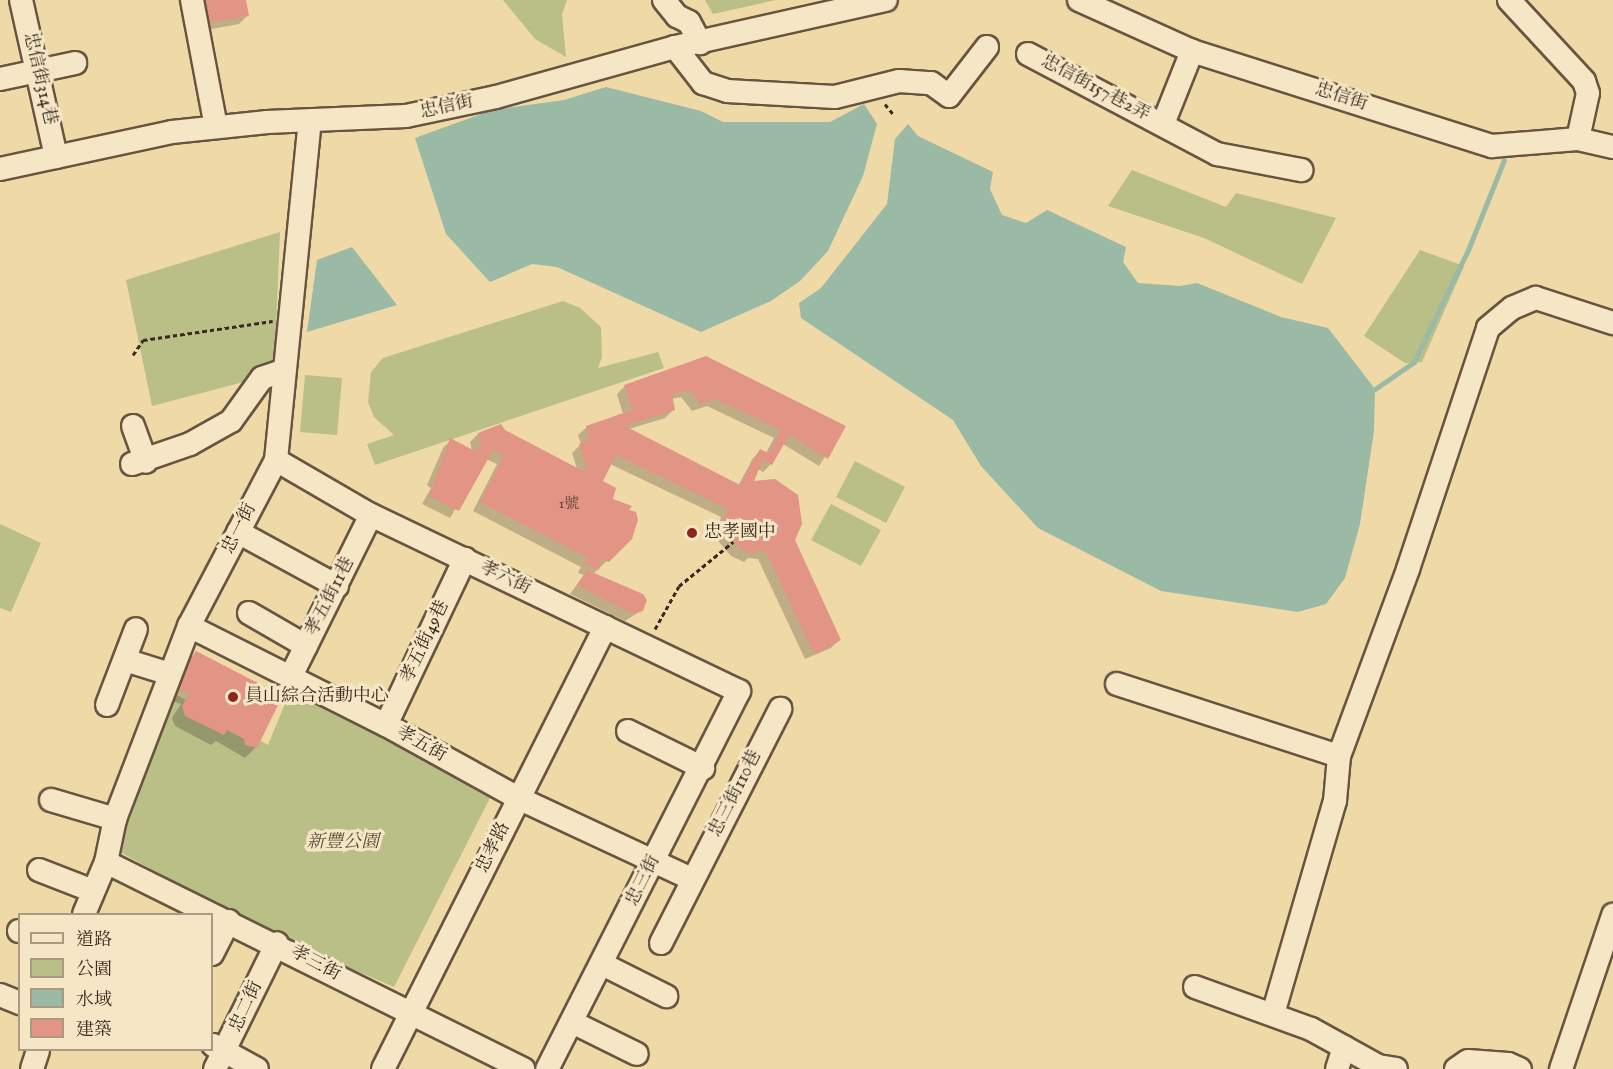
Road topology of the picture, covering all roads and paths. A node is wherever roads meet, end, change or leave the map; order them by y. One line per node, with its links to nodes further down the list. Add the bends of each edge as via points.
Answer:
1 (21, 0): 13 (street, 忠信街314巷)
2 (192, 0): 17 (street)
3 (664, 0): 7 (street, via 689,22)
4 (886, 0): 7 (street, 忠信街)
5 (1079, 0): 10 (street, 忠信街)
6 (1509, 0): 18 (street, via 1584,81 1588,93)
7 (700, 43): 8 (street, 忠信街)
8 (675, 47): 9 (street, via 703,83 727,91 835,97 898,81 931,83 949,96); 15 (street, 忠信街, via 456,106 406,116)
9 (987, 47)
10 (1192, 51): 16 (street); 18 (street, 忠信街, via 1492,146)
11 (1028, 54): 16 (street, 忠信街157巷2弄)
12 (75, 63): 13 (street)
13 (38, 71): 14 (street); 20 (street, 忠信街314巷)
14 (0, 78)
15 (310, 121): 17 (street, 忠信街); 23 (street, 忠一街)
16 (1163, 124): 22 (street, 忠信街157巷2弄, via 1217,154)
17 (216, 127): 20 (street, 忠信街, via 172,132)
18 (1578, 139): 19 (street, 忠信街)
19 (1613, 147)
20 (56, 157): 21 (street, 忠信街)
21 (0, 169)
22 (1301, 170)
23 (291, 318): 25 (path, via 143,340); 26 (street, 忠一街)
24 (1613, 323): 49 (street, via 1536,297 1512,308 1488,328 1408,570)
25 (133, 354)
26 (285, 370): 27 (street, via 262,378 231,421 190,444 139,463); 28 (street, 忠一街)
27 (133, 426)
28 (276, 460): 29 (street, 孝六街); 30 (street, 忠一街)
29 (371, 515): 32 (street, 孝六街); 33 (street, 孝五街11巷)
30 (238, 532): 33 (street); 35 (street, 忠一街)
31 (733, 542): 39 (path, via 679,586)
32 (465, 560): 36 (street, 孝六街); 47 (street, 孝五街49巷)
33 (337, 586): 38 (street, 孝五街11巷)
34 (249, 613): 38 (street)
35 (189, 626): 41 (street, 忠一街); 42 (street, 孝五街)
36 (605, 627): 39 (street, 孝六街); 51 (street, 忠孝路)
37 (136, 629): 40 (street)
38 (306, 646): 42 (street, 孝五街11巷)
39 (645, 646): 44 (street, 孝六街)
40 (125, 660): 41 (street); 45 (street)
41 (170, 674): 53 (street, 忠一街)
42 (290, 678): 47 (street, 孝五街)
43 (1117, 684): 49 (street)
44 (739, 691): 50 (street, 忠三街)
45 (107, 705)
46 (780, 708): 57 (street, 忠三街110巷)
47 (386, 725): 51 (street, 孝五街)
48 (627, 731): 50 (street)
49 (1338, 756): 72 (street, via 1330,822)
50 (703, 768): 55 (street, 忠三街)
51 (518, 798): 55 (street, 孝五街); 73 (street, 忠孝路)
52 (51, 800): 53 (street)
53 (114, 819): 54 (street, 忠一街)
54 (106, 862): 58 (street, 忠一街); 60 (street, 孝三街)
55 (654, 863): 57 (street); 67 (street, 忠三街)
56 (39, 870): 58 (street)
57 (692, 879): 65 (street, 忠三街110巷)
58 (93, 891): 59 (street, 忠一街)
59 (85, 913)
60 (212, 913)
61 (213, 913): 63 (street, 孝三街)
62 (1613, 915): 89 (street)
63 (229, 921): 64 (street, 孝三街); 66 (street)
64 (277, 944): 73 (street, 孝三街); 78 (street, 忠二街)
65 (661, 944)
66 (213, 952)
67 (602, 964): 70 (street); 74 (street, 忠三街)
68 (1196, 987): 72 (street)
69 (0, 995): 71 (street)
70 (666, 996)
71 (18, 1002)
72 (1274, 1014): 75 (street)
73 (411, 1016): 79 (street, 孝三街); 82 (street, 忠孝路)
74 (572, 1022): 77 (street); 84 (street, 忠三街)
75 (1344, 1047): 85 (street); 86 (street, via 1378,1066)
76 (38, 1051): 80 (street)
77 (638, 1054)
78 (217, 1055): 81 (street)
79 (497, 1063): 83 (street, 孝三街)
80 (32, 1069)
81 (257, 1069)
82 (383, 1069)
83 (523, 1069)
84 (547, 1069)
85 (1337, 1069)
86 (1396, 1069)
87 (1456, 1069): 88 (street, via 1468,1061 1508,1064)
88 (1520, 1069)
89 (1561, 1069)

